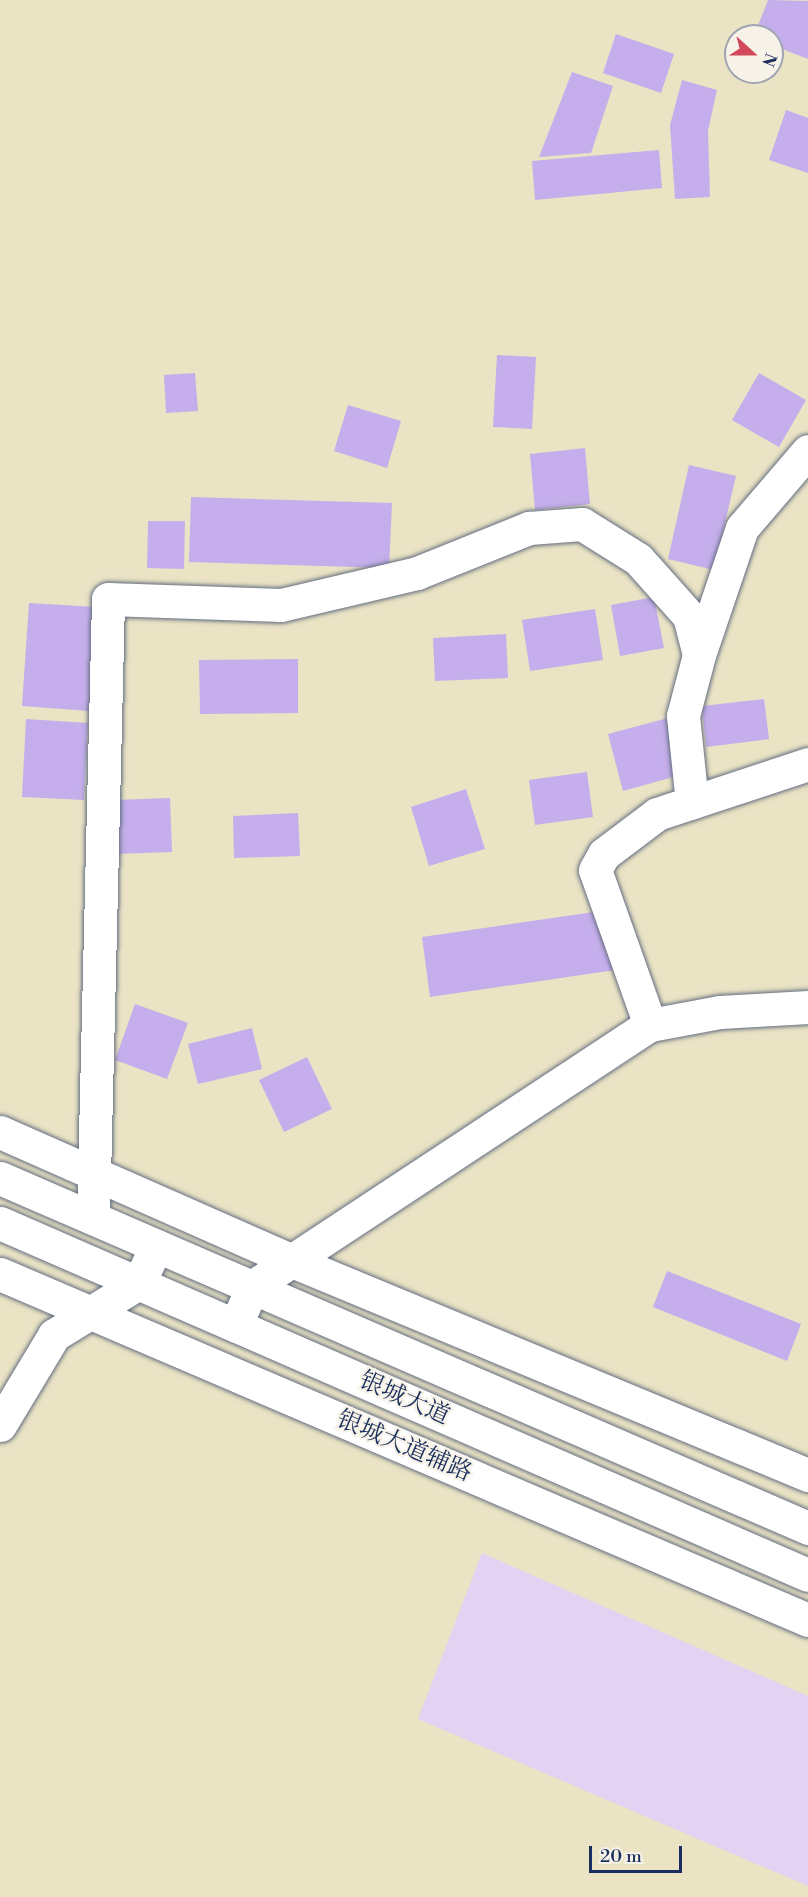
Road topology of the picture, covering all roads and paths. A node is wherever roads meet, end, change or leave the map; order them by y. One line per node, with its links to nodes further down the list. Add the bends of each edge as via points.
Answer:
1 (808, 451): 2 (street, via 742,528)
2 (699, 655): 4 (street, via 683,716); 8 (street, via 689,616 638,559 582,525 529,528 417,573 281,605 108,599)
3 (808, 764): 4 (street)
4 (692, 803): 6 (street, via 657,814 604,854 595,870)
5 (808, 1008): 6 (street, via 720,1012)
6 (650, 1025): 13 (street)
7 (0, 1132): 8 (street)
8 (94, 1173): 10 (street); 13 (street)
9 (0, 1178): 10 (street, 银城大道)
10 (93, 1218): 12 (street, 银城大道)
11 (0, 1223): 15 (street, 银城大道)
12 (156, 1246): 15 (street); 16 (street, 银城大道)
13 (292, 1261): 16 (street); 20 (street)
14 (0, 1274): 17 (street, 银城大道辅路)
15 (139, 1283): 17 (street); 18 (street, 银城大道)
16 (252, 1287): 18 (street); 21 (street, 银城大道)
17 (90, 1313): 19 (street, via 54,1335); 23 (street, 银城大道辅路)
18 (236, 1325): 22 (street, 银城大道)
19 (0, 1425)
20 (808, 1475)
21 (808, 1528)
22 (808, 1575)
23 (808, 1620)

